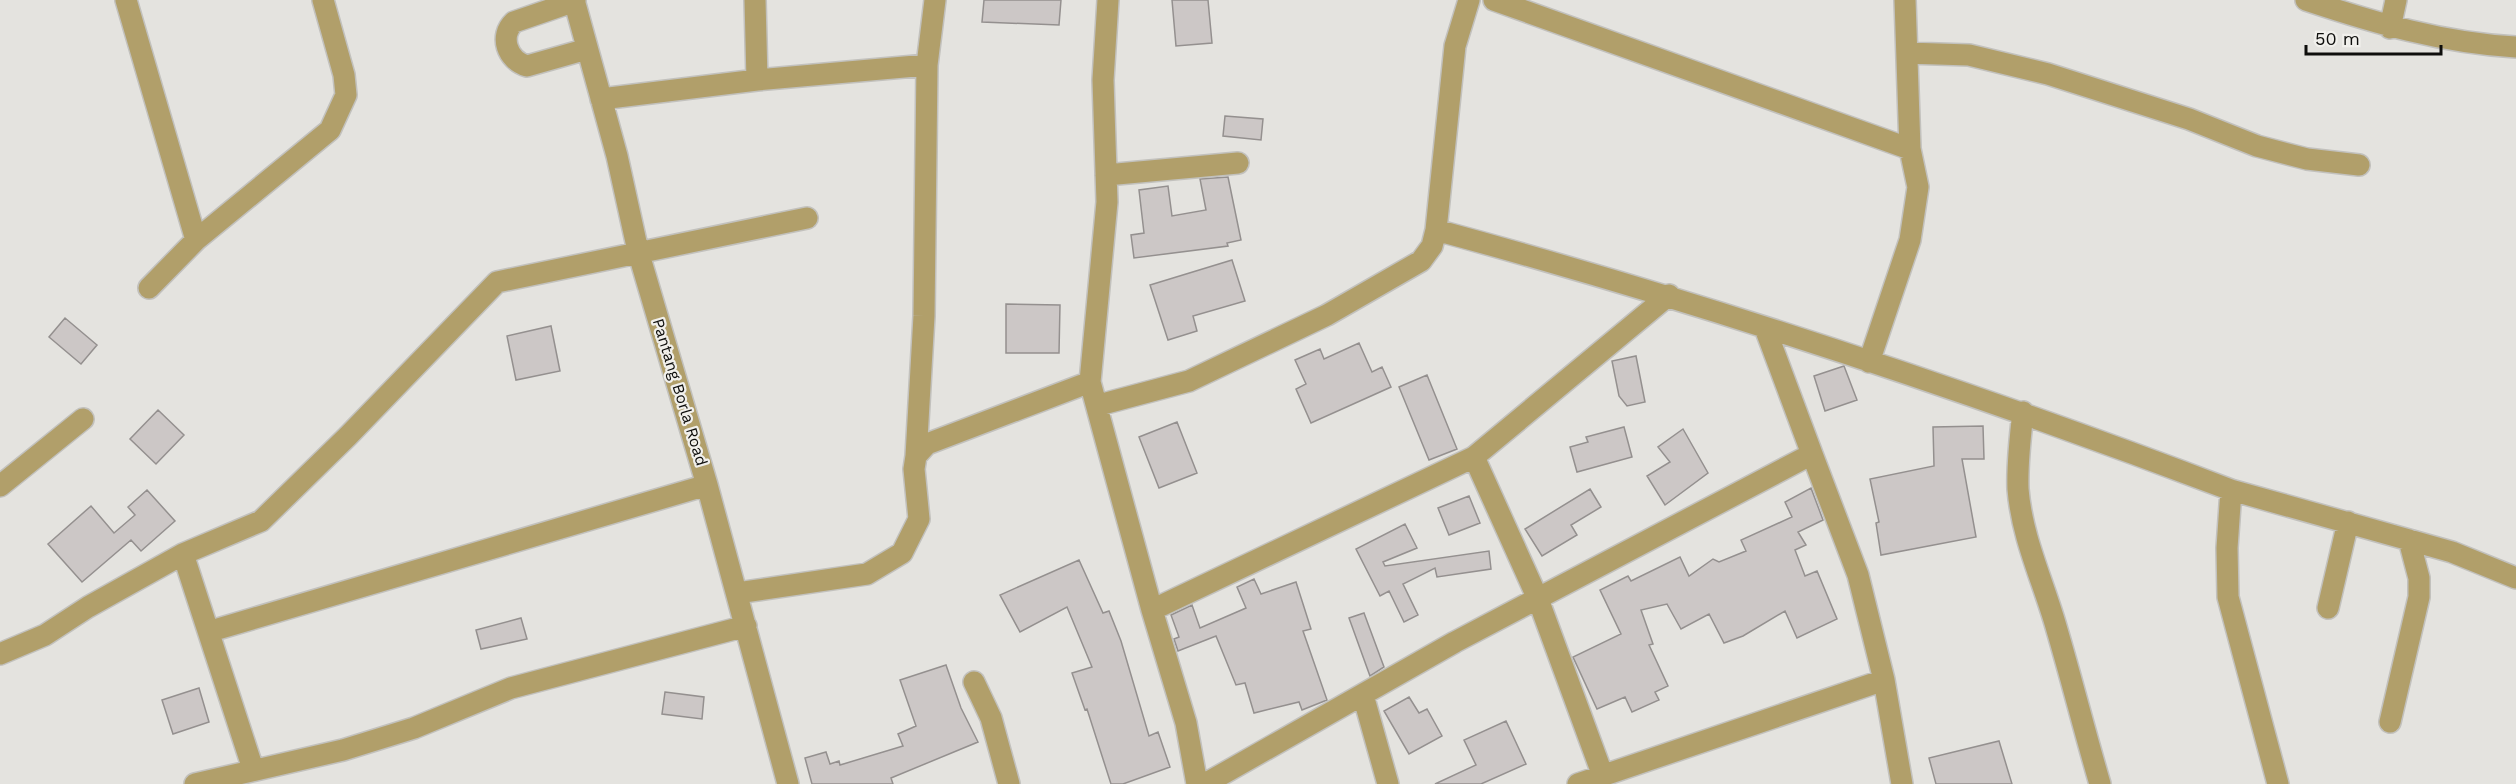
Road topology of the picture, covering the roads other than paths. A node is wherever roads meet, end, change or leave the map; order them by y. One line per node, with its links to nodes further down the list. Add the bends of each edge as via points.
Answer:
1 (126, 0): 25 (street)
2 (323, 0): 25 (street, via 345,75 346,95 339,114 330,130)
3 (755, 0): 17 (street)
4 (935, 0): 16 (street)
5 (1108, 0): 22 (street, via 1103,80)
6 (1469, 0): 24 (street, via 1455,46)
7 (1494, 0): 19 (street)
8 (1905, 0): 15 (street)
9 (2306, 0): 12 (street)
10 (2396, 0): 12 (street)
11 (574, 1): 14 (street, Pantang Borla Road); 14 (street, via 514,22 504,37 512,57 526,66)
12 (2390, 28): 13 (street, via 2465,42)
13 (2516, 46)
14 (587, 49): 18 (street, Pantang Borla Road)
15 (1907, 53): 19 (street); 21 (street, via 1969,55 2189,119 2257,146 2307,159)
16 (927, 65): 17 (street); 36 (street, via 924,316)
17 (758, 80): 18 (street)
18 (601, 99): 26 (street, Pantang Borla Road)
19 (1910, 149): 30 (street, via 1918,187 1910,240)
20 (1238, 163): 22 (street)
21 (2359, 165)
22 (1106, 175): 31 (street, via 1107,202)
23 (807, 218): 26 (street)
24 (1436, 230): 28 (street); 32 (street, via 1432,246 1421,261 1327,315 1189,381)
25 (196, 240): 27 (street)
26 (638, 251): 38 (street, Pantang Borla Road); 43 (street, via 498,282 261,521)
27 (149, 288)
28 (1669, 295): 29 (street); 37 (street)
29 (1766, 328): 30 (street); 35 (street)
30 (1869, 362): 33 (street)
31 (1090, 382): 32 (street); 36 (street, via 927,444)
32 (1099, 405): 48 (street)
33 (2023, 412): 40 (street); 67 (street, via 2018,490 2024,524)
34 (83, 419): 39 (street)
35 (1812, 454): 46 (street); 52 (street, via 1858,575)
36 (916, 456): 45 (street, via 919,519 902,553 867,574)
37 (1474, 457): 46 (street); 48 (street)
38 (707, 485): 45 (street, Pantang Borla Road); 50 (street)
39 (0, 486)
40 (2231, 490): 41 (street); 68 (street, via 2228,597)
41 (2348, 522): 42 (street); 47 (street)
42 (2409, 540): 44 (street, via 2452,552); 55 (street, via 2419,578 2419,597)
43 (183, 554): 50 (street); 51 (street, via 45,635)
44 (2516, 578)
45 (737, 593): 49 (street, Pantang Borla Road)
46 (1538, 599): 54 (street); 57 (street)
47 (2328, 608)
48 (1152, 610): 62 (street, via 1186,723)
49 (746, 626): 56 (street, via 512,688 414,728 343,750); 60 (street, Pantang Borla Road)
50 (211, 632): 56 (street)
51 (0, 654)
52 (1884, 680): 57 (street); 66 (street)
53 (974, 682): 61 (street, via 992,718)
54 (1363, 694): 63 (street); 64 (street)
55 (2390, 722)
56 (253, 769): 58 (street)
57 (1603, 776): 65 (street)
58 (222, 780): 59 (street)
59 (195, 784)
60 (788, 784)
61 (1009, 784)
62 (1197, 784)
63 (1205, 784)
64 (1388, 784)
65 (1578, 784)
66 (1902, 784)
67 (2100, 784)
68 (2278, 784)

